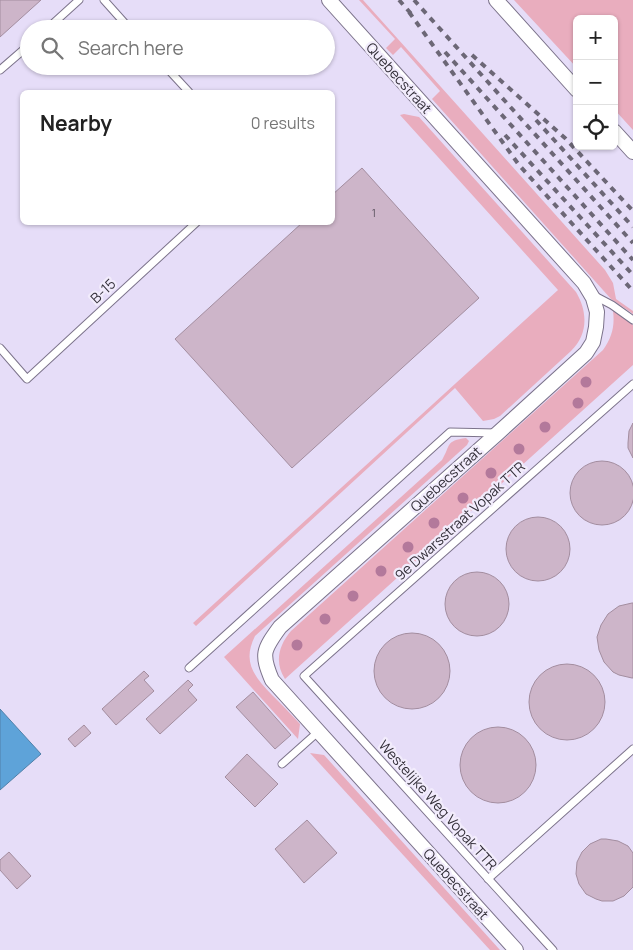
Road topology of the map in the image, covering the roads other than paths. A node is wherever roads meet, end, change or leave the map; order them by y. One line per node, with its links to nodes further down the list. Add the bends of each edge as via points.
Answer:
1 (79, 0): 5 (lane)
2 (104, 0): 6 (lane)
3 (329, 0): 15 (street, Quebecstraat)
4 (496, 0): 10 (street)
5 (57, 20)
6 (122, 20)
7 (20, 53): 8 (lane)
8 (0, 70)
9 (173, 75): 11 (lane)
10 (573, 86)
11 (187, 90)
12 (618, 135): 13 (street)
13 (633, 152)
14 (194, 225): 17 (lane, B-15, via 27,379)
15 (590, 293): 16 (lane); 19 (street, Quebecstraat, via 597,312 596,327 586,353)
16 (633, 320)
17 (0, 348)
18 (633, 384): 21 (lane, 9e Dwarsstraat Vopak TTR)
19 (498, 433): 20 (lane, via 450,432); 22 (street, Quebecstraat, via 280,627 270,640 265,662 272,680)
20 (189, 668)
21 (304, 676): 25 (lane, Westelijke Weg Vopak TTR)
22 (319, 731): 24 (lane); 26 (street, Quebecstraat)
23 (633, 749): 25 (lane)
24 (282, 764)
25 (488, 879): 27 (lane, Westelijke Weg Vopak TTR)
26 (516, 950)
27 (553, 950)

